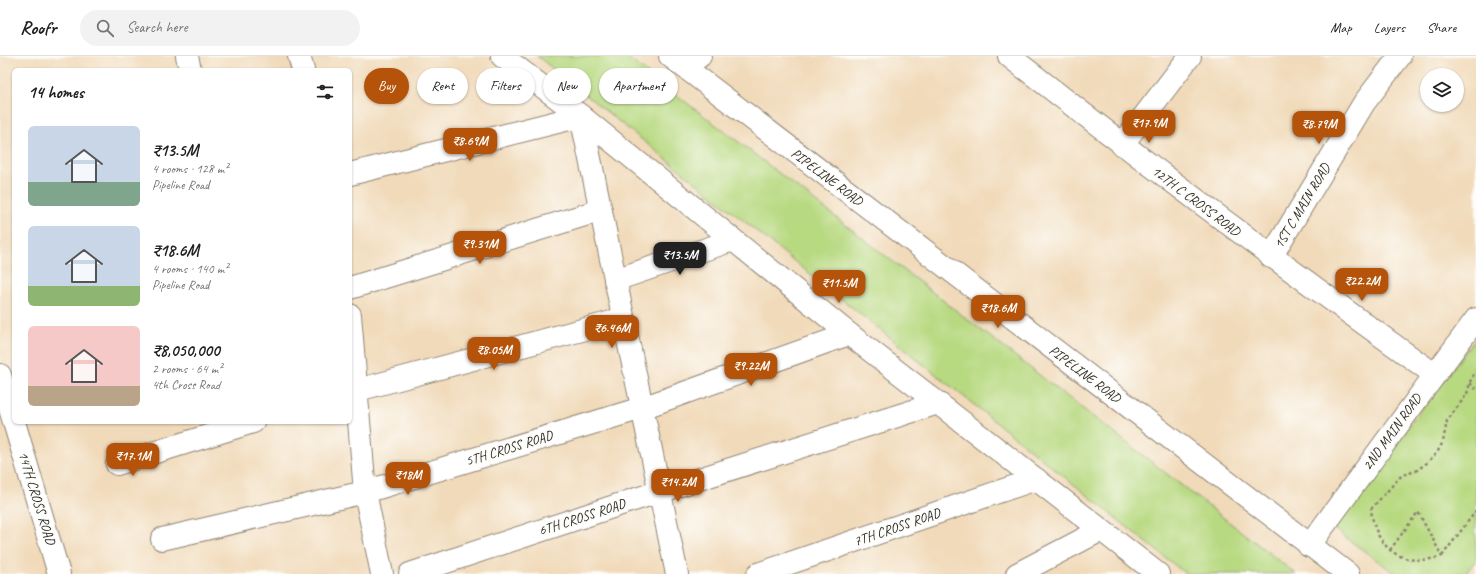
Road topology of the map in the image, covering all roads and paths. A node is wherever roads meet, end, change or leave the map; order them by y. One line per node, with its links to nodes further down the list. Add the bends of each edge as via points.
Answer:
1 (187, 56): 8 (street)
2 (300, 56): 9 (street)
3 (502, 56): 10 (street)
4 (1009, 56): 11 (street, 12TH C CROSS ROAD)
5 (1190, 56): 11 (street)
6 (1400, 56): 15 (street, 1ST C MAIN ROAD, via 1364,103)
7 (685, 60): 39 (street, PIPELINE ROAD)
8 (190, 68)
9 (303, 68)
10 (581, 116): 12 (street); 13 (street); 14 (street)
11 (1122, 145): 15 (street, 12TH C CROSS ROAD)
12 (352, 173)
13 (601, 210): 16 (street); 17 (street)
14 (733, 240): 16 (street); 20 (street)
15 (1271, 257): 23 (street, 12TH C CROSS ROAD)
16 (615, 280): 18 (street)
17 (352, 287)
18 (623, 319): 27 (street); 29 (street)
19 (1476, 319): 23 (street, 2ND MAIN ROAD)
20 (849, 334): 28 (street); 29 (street, 5TH CROSS ROAD)
21 (352, 366): 27 (street)
22 (1476, 371): 25 (path)
23 (1434, 374): 39 (street, 2ND MAIN ROAD)
24 (0, 375): 30 (street, 14TH CROSS ROAD)
25 (1470, 383): 26 (path); 40 (path, via 1467,394 1447,421 1443,442 1438,451 1422,466 1402,475 1371,509 1376,532)
26 (1476, 389)
27 (353, 391): 35 (street)
28 (938, 403): 34 (street); 44 (street, 6TH CROSS ROAD)
29 (642, 408): 35 (street, 5TH CROSS ROAD); 45 (street)
30 (12, 415)
31 (15, 424): 42 (street, 14TH CROSS ROAD)
32 (246, 424): 33 (street)
33 (116, 464)
34 (1036, 479): 37 (street); 46 (street, 7TH CROSS ROAD)
35 (365, 492): 38 (street, 5TH CROSS ROAD); 43 (street)
36 (1476, 511): 41 (path)
37 (1101, 530): 47 (street); 48 (street)
38 (162, 539)
39 (1310, 546): 49 (street, PIPELINE ROAD)
40 (1390, 550): 41 (path, via 1402,557 1415,560 1429,560); 41 (path, via 1418,512)
41 (1442, 556)
42 (59, 574)
43 (382, 574)
44 (410, 574)
45 (677, 574)
46 (758, 574)
47 (1017, 574)
48 (1158, 574)
49 (1348, 574)

